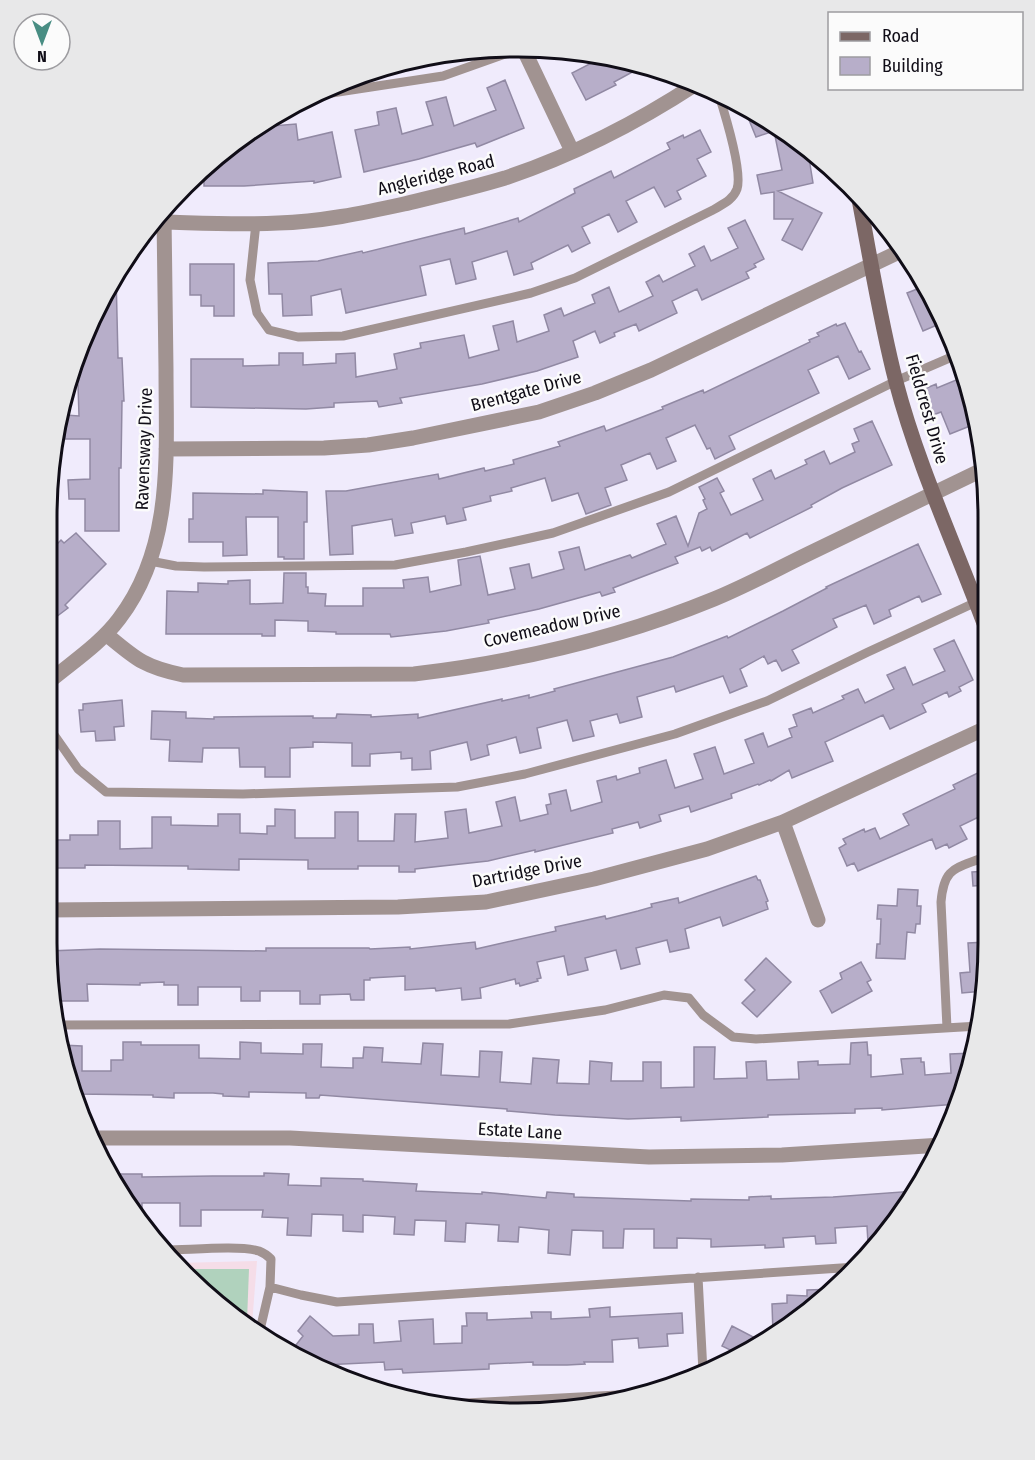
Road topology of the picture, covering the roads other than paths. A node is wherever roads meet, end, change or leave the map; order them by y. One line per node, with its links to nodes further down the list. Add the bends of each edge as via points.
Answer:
1 (527, 57): 6 (street)
2 (495, 58): 4 (lane, via 443,76)
3 (688, 90): 6 (street, Angleridge Road)
4 (343, 91)
5 (722, 105): 10 (lane, via 737,168 738,187 732,199 575,278 531,293 343,336 298,337 269,330 256,313 250,280)
6 (572, 151): 10 (street, Angleridge Road, via 506,177 376,210 318,220)
7 (861, 211): 12 (street, Fieldcrest Drive)
8 (167, 219): 10 (street, Angleridge Road)
9 (164, 222): 15 (street, Ravensway Drive)
10 (256, 223)
11 (895, 254): 12 (street, Brentgate Drive)
12 (872, 265): 14 (street, Fieldcrest Drive); 15 (street, Brentgate Drive, via 651,370 539,412 368,445)
13 (950, 358): 14 (lane)
14 (896, 381): 17 (street, Fieldcrest Drive); 18 (lane, via 669,492 553,533 395,565 204,567)
15 (166, 449): 18 (street, Ravensway Drive, via 163,511)
16 (976, 473): 17 (street, Covemeadow Drive)
17 (933, 494): 19 (street, Fieldcrest Drive); 21 (street, Covemeadow Drive, via 714,599 662,618 543,651 441,671 183,675 138,660)
18 (150, 561): 21 (street, Ravensway Drive, via 139,587)
19 (978, 593)
20 (978, 601): 24 (lane, via 767,701 675,734 525,774 457,787 243,794 106,792 78,769)
21 (106, 634): 22 (street, Ravensway Drive)
22 (57, 675)
23 (978, 732): 25 (street, Dartridge Drive)
24 (57, 739)
25 (783, 822): 27 (street, Dartridge Drive, via 707,849 486,902 398,908); 28 (street)
26 (978, 860): 31 (lane, via 949,872 943,884)
27 (57, 910)
28 (818, 920)
29 (65, 1025): 31 (lane, via 509,1024 605,1010 664,995 689,998 703,1016 733,1037)
30 (970, 1027): 31 (lane)
31 (948, 1028)
32 (100, 1138): 33 (street, Estate Lane, via 290,1138 649,1157 782,1155)
33 (931, 1146)
34 (175, 1250): 37 (lane, via 257,1250 271,1259)
35 (843, 1268): 36 (lane)
36 (698, 1278): 37 (lane, via 337,1302); 39 (lane)
37 (270, 1287): 38 (lane)
38 (261, 1325)
39 (703, 1364)

